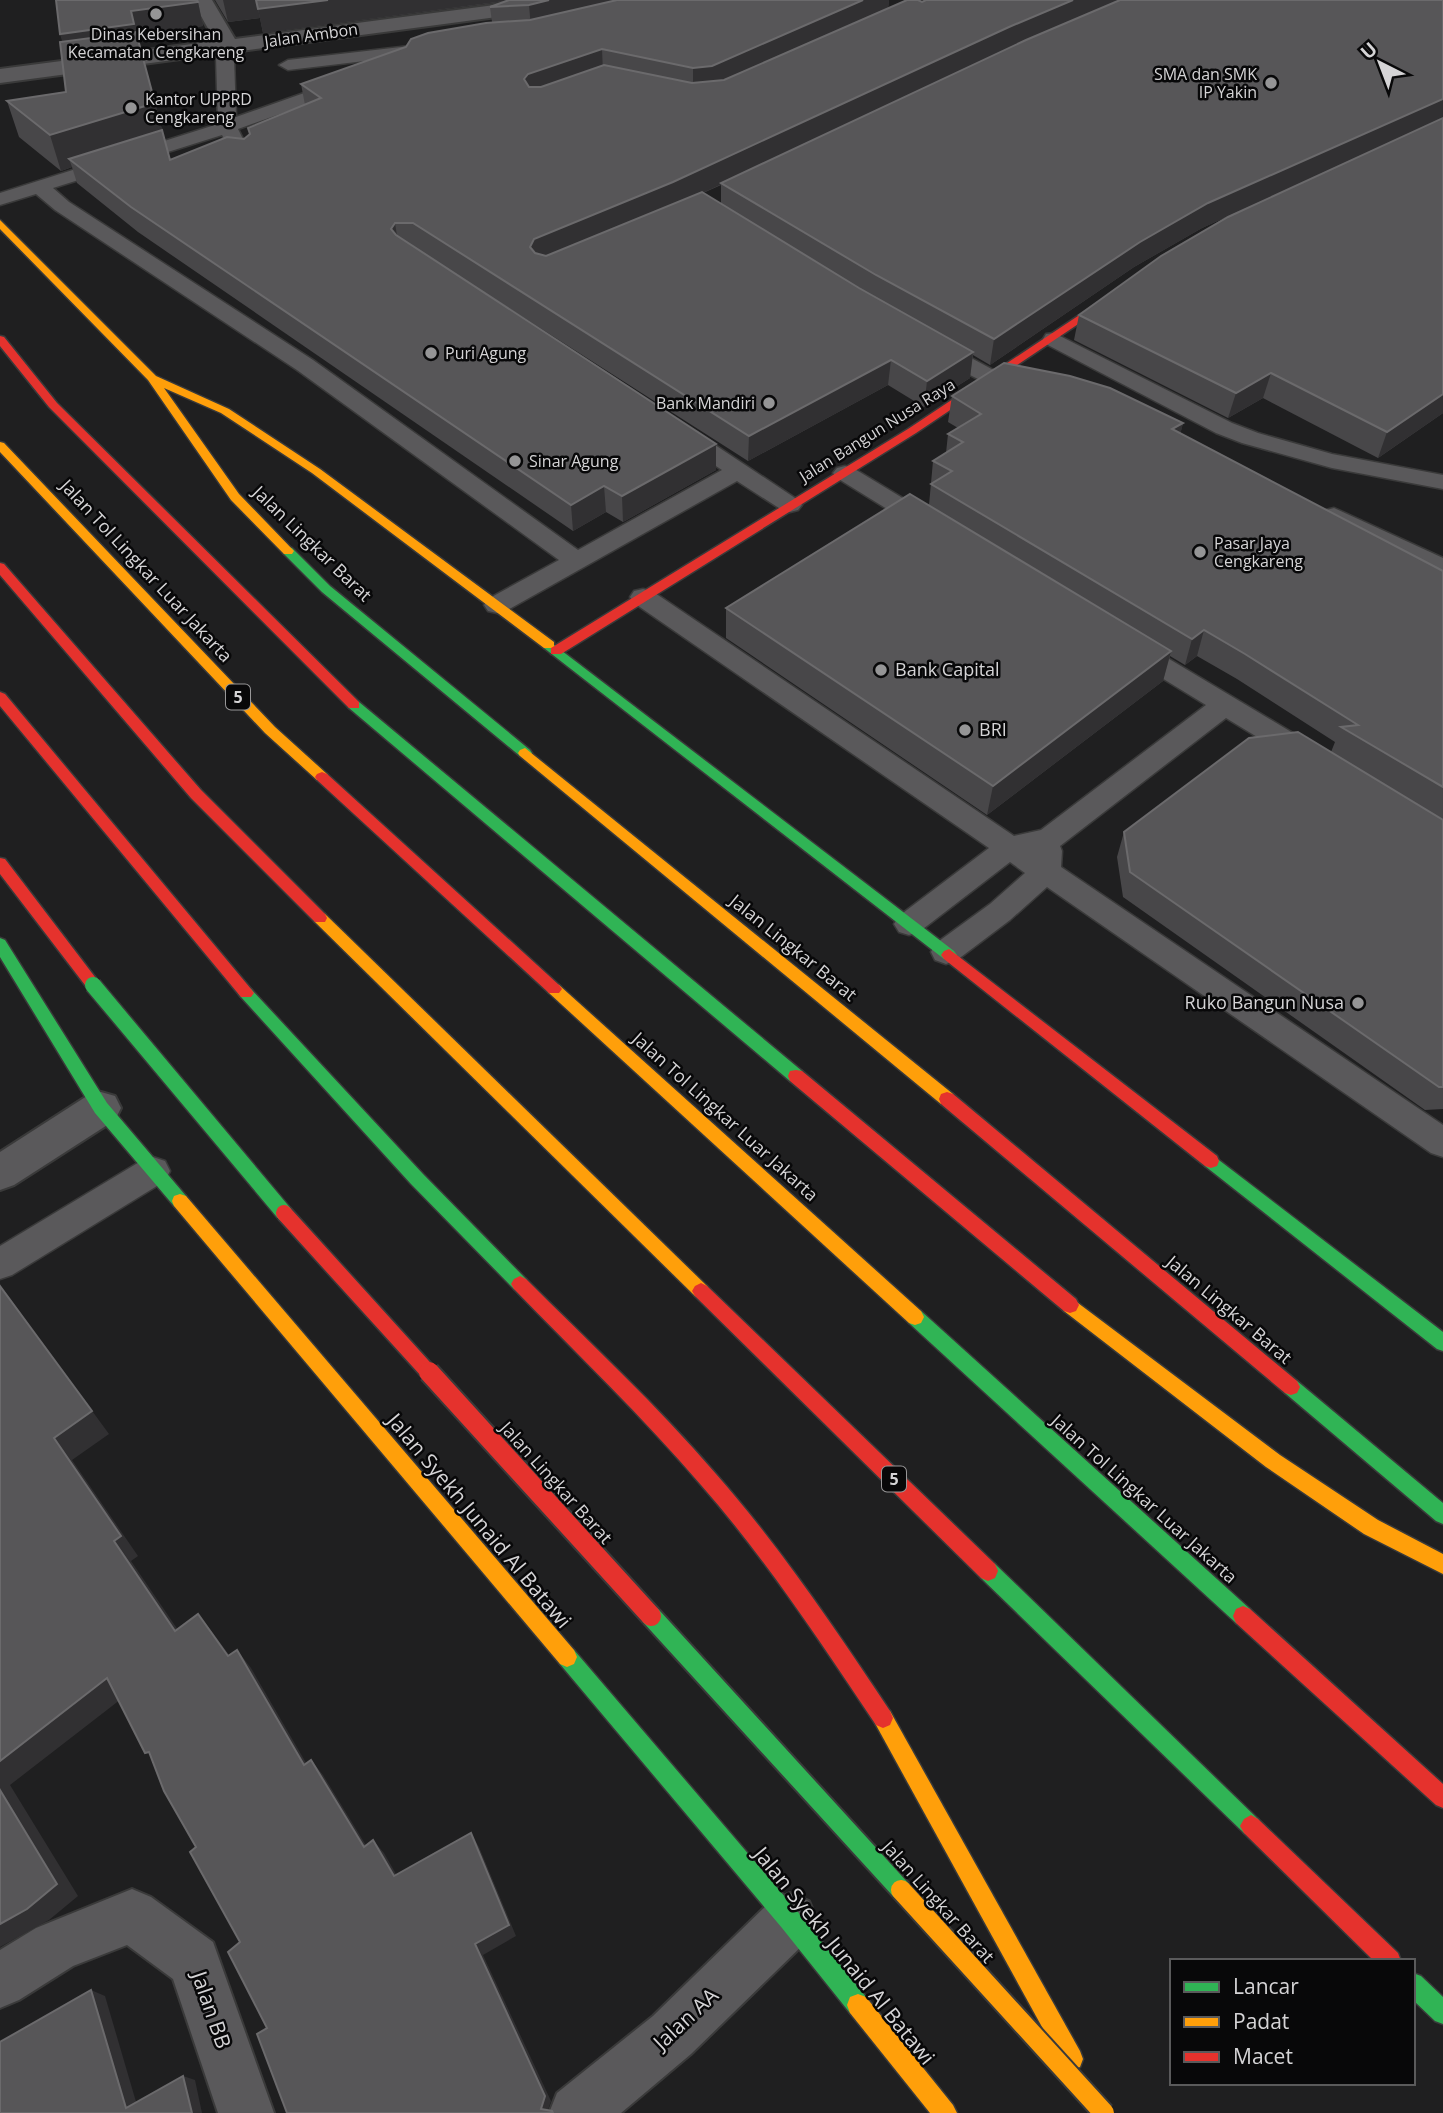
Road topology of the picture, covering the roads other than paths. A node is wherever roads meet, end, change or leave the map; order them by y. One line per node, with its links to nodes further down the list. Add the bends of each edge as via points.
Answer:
1 (202, 0): 3 (street)
2 (580, 0): 3 (street, Jalan Ambon, via 368,17)
3 (228, 47): 5 (street, Jalan Ambon); 6 (lane)
4 (288, 65): 6 (lane, via 447,47)
5 (0, 76)
6 (227, 127): 7 (lane); 8 (lane)
7 (243, 157)
8 (41, 188): 9 (lane); 26 (lane, via 305,365)
9 (0, 200)
10 (0, 223): 16 (main road, Jalan Lingkar Barat)
11 (1135, 281): 14 (main road, Jalan Bangun Nusa Raya)
12 (912, 333): 15 (lane)
13 (0, 339): 50 (main road, via 53,405 359,710 1071,1306 1273,1461 1371,1527)
14 (1054, 340): 15 (main road, Jalan Bangun Nusa Raya); 22 (lane, via 1251,440)
15 (992, 377): 17 (lane); 21 (main road, Jalan Bangun Nusa Raya)
16 (152, 378): 30 (main road, Jalan Lingkar Barat, via 225,411 316,471); 49 (main road, Jalan Lingkar Barat, via 235,497 326,589 984,1129)
17 (1047, 389)
18 (659, 418): 20 (lane)
19 (0, 445): 51 (main road, Jalan Tol Lingkar Luar Jakarta / 5, via 271,730)
20 (739, 470): 24 (lane); 26 (lane)
21 (845, 473): 24 (main road, Jalan Bangun Nusa Raya); 25 (lane)
22 (1443, 482)
23 (1310, 504): 28 (lane)
24 (790, 505): 29 (main road, Jalan Bangun Nusa Raya)
25 (951, 538)
26 (577, 561): 30 (lane)
27 (0, 567): 53 (main road, 5, via 196,794 398,997)
28 (1443, 568)
29 (642, 597): 32 (main road, Jalan Bangun Nusa Raya); 37 (lane)
30 (497, 605): 32 (main road, Jalan Lingkar Barat)
31 (1106, 632): 34 (lane)
32 (556, 651): 40 (main road, Jalan Lingkar Barat)
33 (0, 697): 60 (main road, via 242,989 417,1179 649,1416 732,1507 800,1594 883,1718)
34 (1225, 705): 35 (lane); 36 (lane)
35 (1340, 774)
36 (1049, 839): 37 (lane); 39 (lane)
37 (1010, 848): 39 (lane); 40 (lane)
38 (0, 863): 60 (main road, Jalan Lingkar Barat, bridge, via 93,985 295,1226)
39 (1046, 872): 42 (lane); 44 (lane)
40 (909, 924): 42 (main road, Jalan Lingkar Barat)
41 (0, 944): 43 (main road, Jalan Syekh Junaid Al Batawi)
42 (946, 952): 48 (main road, Jalan Lingkar Barat)
43 (101, 1108): 45 (main road, Jalan Syekh Junaid Al Batawi); 46 (street)
44 (1443, 1143)
45 (153, 1171): 47 (lane); 52 (main road, Jalan Syekh Junaid Al Batawi)
46 (0, 1173)
47 (0, 1264)
48 (1443, 1343)
49 (1443, 1515)
50 (1443, 1564)
51 (1443, 1798)
52 (790, 1920): 58 (street, Jalan AA, via 672,2035); 59 (main road, Jalan Syekh Junaid Al Batawi)
53 (1388, 1959)
54 (0, 1981): 57 (street, Jalan BB, via 55,1947 132,1916 194,1961)
55 (1415, 1986): 56 (main road)
56 (1443, 2013)
57 (246, 2113)
58 (577, 2113)
59 (945, 2113)
60 (1103, 2113)

